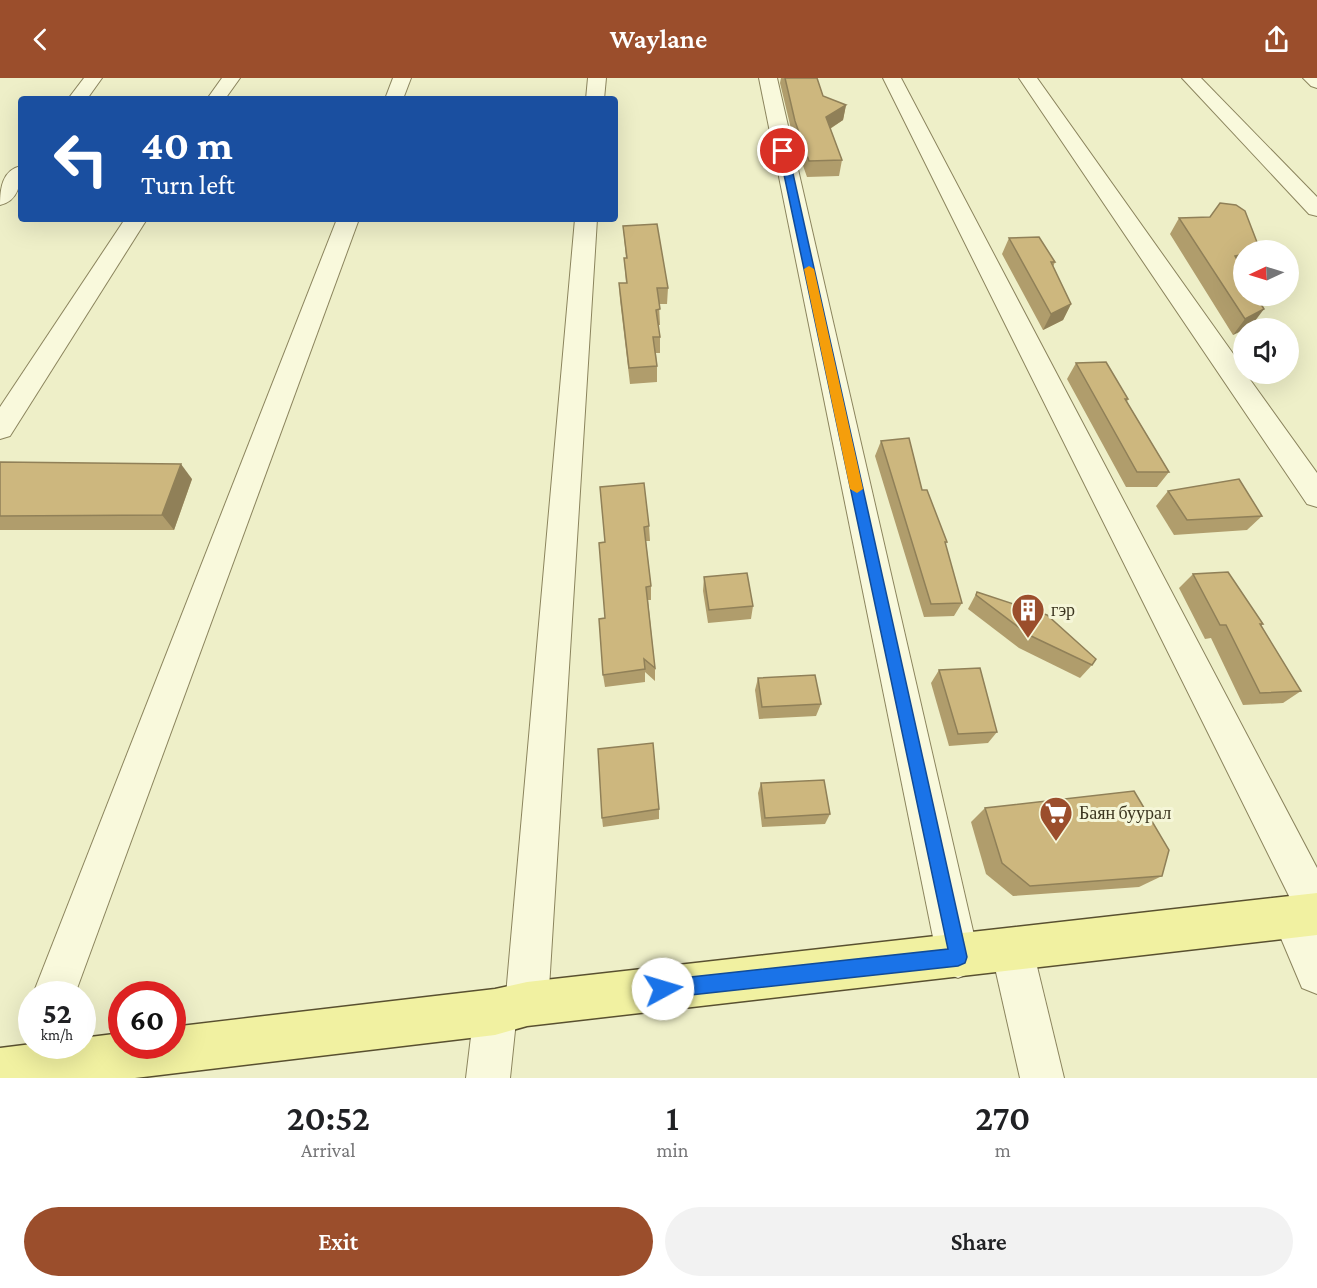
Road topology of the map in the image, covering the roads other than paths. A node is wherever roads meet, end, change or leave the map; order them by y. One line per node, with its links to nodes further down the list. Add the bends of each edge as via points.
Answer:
1 (93, 78): 11 (street)
2 (231, 78): 12 (street)
3 (402, 78): 13 (street)
4 (597, 78): 14 (street)
5 (768, 78): 25 (street)
6 (892, 78): 23 (street)
7 (1028, 78): 22 (street)
8 (1191, 78): 17 (street)
9 (1312, 78): 10 (street)
10 (1317, 82)
11 (79, 96)
12 (218, 96)
13 (395, 96)
14 (595, 96)
15 (18, 176): 16 (street)
16 (0, 199)
17 (1317, 209)
18 (134, 222): 21 (street)
19 (347, 222): 27 (street)
20 (586, 222): 28 (street)
21 (0, 429)
22 (1317, 496)
23 (1309, 913): 24 (main road); 26 (street)
24 (1012, 950): 25 (main road); 31 (street)
25 (958, 957): 28 (main road)
26 (1317, 973)
27 (59, 981)
28 (511, 1008): 29 (main road); 30 (street)
29 (20, 1061)
30 (488, 1078)
31 (1042, 1078)

